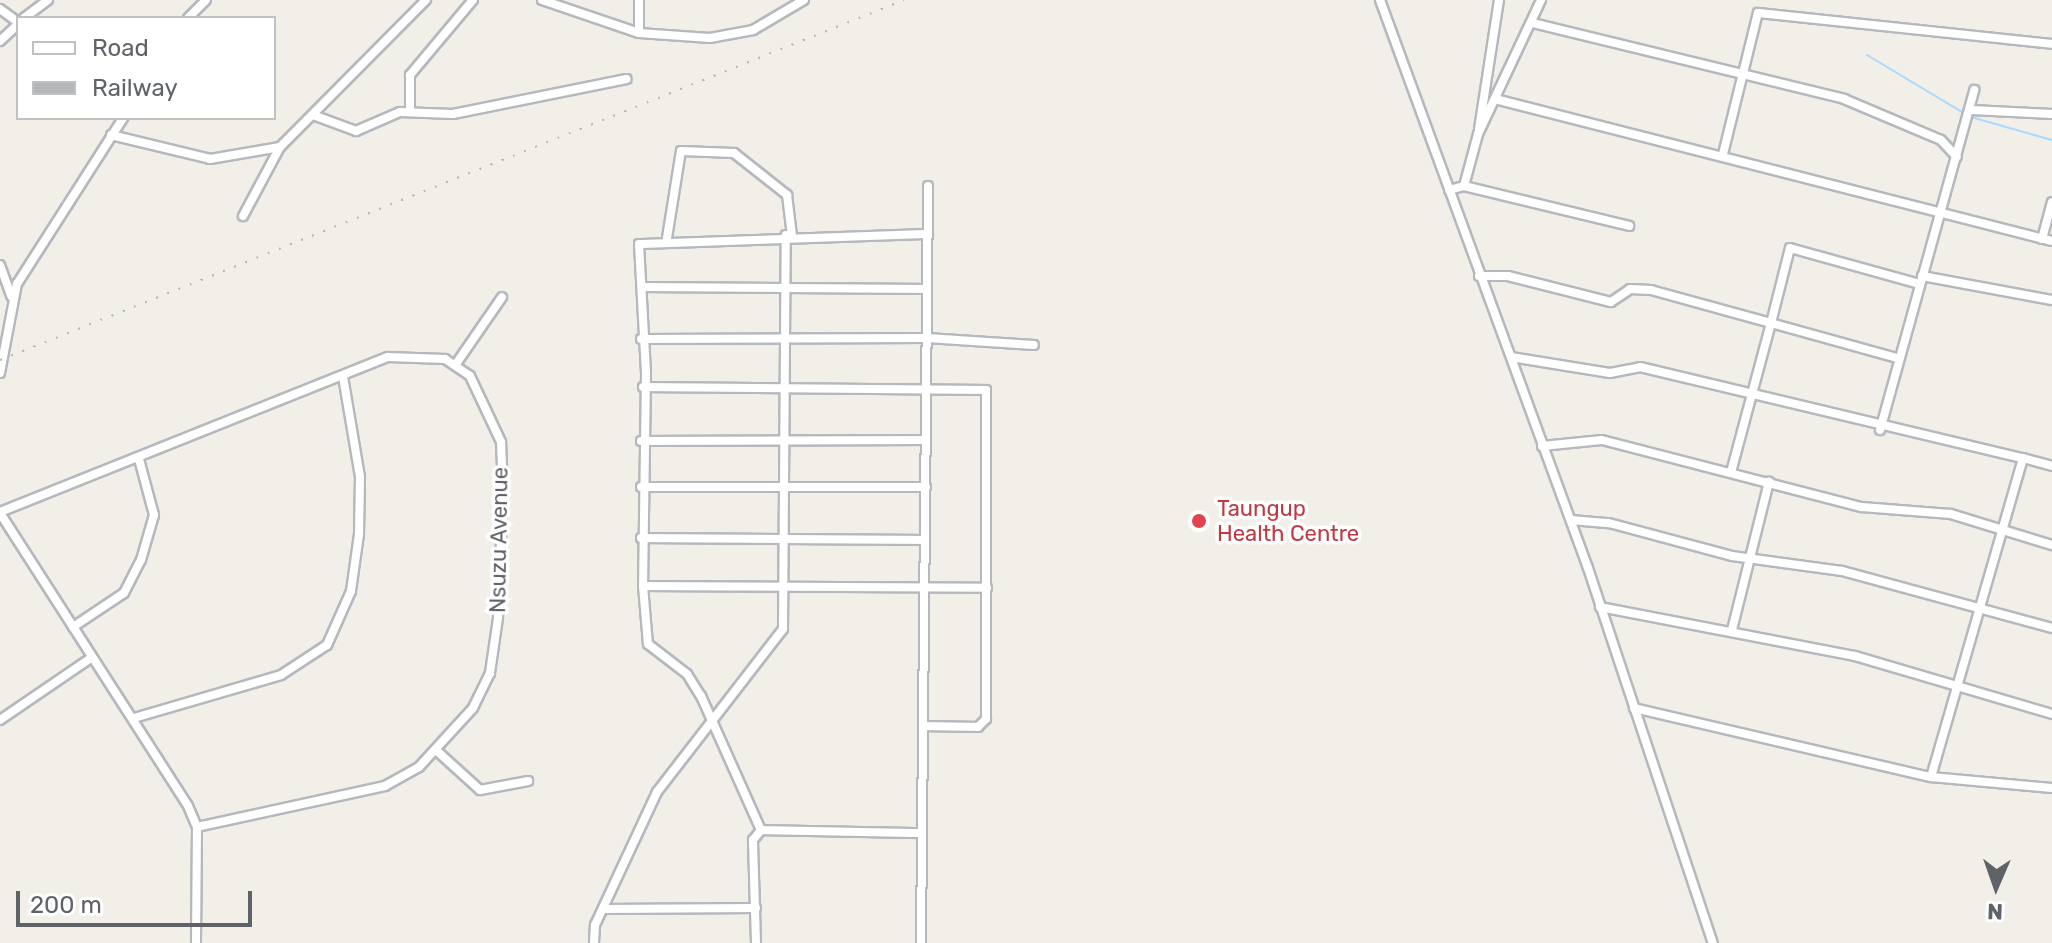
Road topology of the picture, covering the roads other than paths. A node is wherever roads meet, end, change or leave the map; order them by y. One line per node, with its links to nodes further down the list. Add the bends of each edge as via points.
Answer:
1 (48, 0): 12 (street)
2 (206, 0): 13 (street)
3 (426, 0): 26 (street)
4 (473, 0): 24 (street, via 410,75)
5 (542, 0): 17 (street)
6 (639, 0): 17 (street)
7 (804, 0): 17 (street, via 734,37)
8 (1380, 0): 36 (street)
9 (1499, 0): 29 (street)
10 (1541, 0): 15 (street)
11 (0, 9): 14 (street)
12 (27, 16)
13 (190, 16)
14 (16, 21)
15 (1533, 23): 20 (street); 23 (street)
16 (16, 25): 18 (street)
17 (639, 33)
18 (0, 41)
19 (2052, 44): 20 (street, via 1826,26 1761,13)
20 (1738, 74): 32 (street); 33 (street, via 1873,110 1941,140)
21 (627, 79): 24 (street, via 462,112)
22 (1974, 90): 27 (street)
23 (1495, 99): 29 (street); 32 (street)
24 (410, 112): 26 (street, via 356,131)
25 (2052, 114): 27 (street)
26 (313, 115): 31 (street)
27 (1969, 115): 33 (street)
28 (122, 120): 30 (street)
29 (1478, 134): 35 (street)
30 (111, 135): 31 (street, via 210,159); 51 (street)
31 (280, 147): 38 (street)
32 (1723, 154): 39 (street)
33 (1957, 157): 39 (street)
34 (928, 186): 41 (street)
35 (1464, 186): 36 (street); 40 (street)
36 (1449, 190): 46 (street)
37 (2052, 202): 44 (street)
38 (243, 216)
39 (1944, 217): 44 (street); 47 (street)
40 (1629, 226)
41 (928, 234): 42 (street); 50 (street)
42 (789, 235): 43 (street); 43 (street, via 787,195 734,153 681,151); 48 (street)
43 (667, 238): 49 (street, via 639,244)
44 (2047, 240)
45 (0, 265): 51 (street)
46 (1479, 276): 54 (street, via 1508,276 1611,302 1630,289 1651,290); 59 (street)
47 (1921, 280): 53 (street); 54 (street, via 1790,248); 60 (street)
48 (786, 286): 49 (street); 50 (street); 55 (street)
49 (644, 287): 57 (street)
50 (927, 289): 56 (street)
51 (11, 297): 62 (street)
52 (502, 297): 61 (street)
53 (2052, 300)
54 (1771, 323): 60 (street); 67 (street)
55 (786, 338): 56 (street); 57 (street); 64 (street)
56 (927, 338): 58 (street); 66 (street)
57 (641, 339): 65 (street)
58 (1034, 345)
59 (1511, 357): 67 (street, via 1610,373 1640,367); 72 (street)
60 (1897, 358): 68 (street)
61 (456, 364): 63 (street, via 388,357); 106 (street, Nsuzu Avenue, via 470,376 501,442 498,618 490,673)
62 (0, 373)
63 (343, 377): 74 (street); 102 (street, via 360,477 359,534 351,591 327,645 281,675)
64 (786, 386): 65 (street); 66 (street); 69 (street)
65 (643, 387): 71 (street)
66 (927, 388): 70 (street); 91 (street, via 989,394)
67 (1751, 398): 68 (street); 76 (street)
68 (1880, 430): 73 (street, via 1938,435)
69 (787, 437): 70 (street); 71 (street); 78 (street)
70 (926, 440): 80 (street)
71 (641, 441): 79 (street)
72 (1542, 446): 76 (street, via 1602,440); 82 (street)
73 (2023, 458): 75 (street); 83 (street)
74 (139, 459): 81 (street); 95 (street, via 154,515 141,560 124,593)
75 (2052, 465)
76 (1731, 472): 77 (street)
77 (1769, 482): 83 (street, via 1862,507 1913,505); 88 (street)
78 (788, 486): 79 (street); 80 (street); 85 (street)
79 (641, 487): 84 (street)
80 (926, 487): 86 (street)
81 (0, 512): 95 (street)
82 (1571, 520): 88 (street); 93 (street)
83 (2000, 527): 87 (street); 94 (street)
84 (641, 538): 85 (street); 89 (street)
85 (787, 538): 86 (street); 90 (street)
86 (925, 540): 92 (street)
87 (2052, 545)
88 (1752, 558): 94 (street, via 1842,571 1900,592); 97 (street)
89 (643, 586): 90 (street); 104 (street, via 648,644 687,674)
90 (785, 586): 92 (street); 104 (street, via 780,637)
91 (987, 588): 92 (street); 105 (street, via 984,724)
92 (925, 589): 105 (street)
93 (1600, 607): 97 (street); 100 (street)
94 (1979, 607): 96 (street); 99 (street)
95 (73, 627): 98 (street)
96 (2052, 628)
97 (1732, 630): 99 (street)
98 (91, 658): 102 (street); 103 (street)
99 (1958, 683): 101 (street); 107 (street)
100 (1634, 708): 107 (street); 119 (street)
101 (2052, 714)
102 (134, 718): 110 (street)
103 (0, 720)
104 (711, 721): 111 (street); 114 (street, via 657,792)
105 (924, 726): 112 (street)
106 (437, 751): 108 (street, via 480,790); 110 (street, Nsuzu Avenue, via 385,786)
107 (1931, 777): 109 (street)
108 (528, 781)
109 (2052, 788)
110 (197, 827): 115 (street)
111 (761, 830): 112 (street); 113 (street, via 753,840)
112 (922, 833): 118 (street)
113 (756, 908): 114 (street); 117 (street)
114 (603, 909): 116 (street)
115 (196, 943)
116 (594, 943)
117 (756, 943)
118 (921, 943)
119 (1713, 943)

